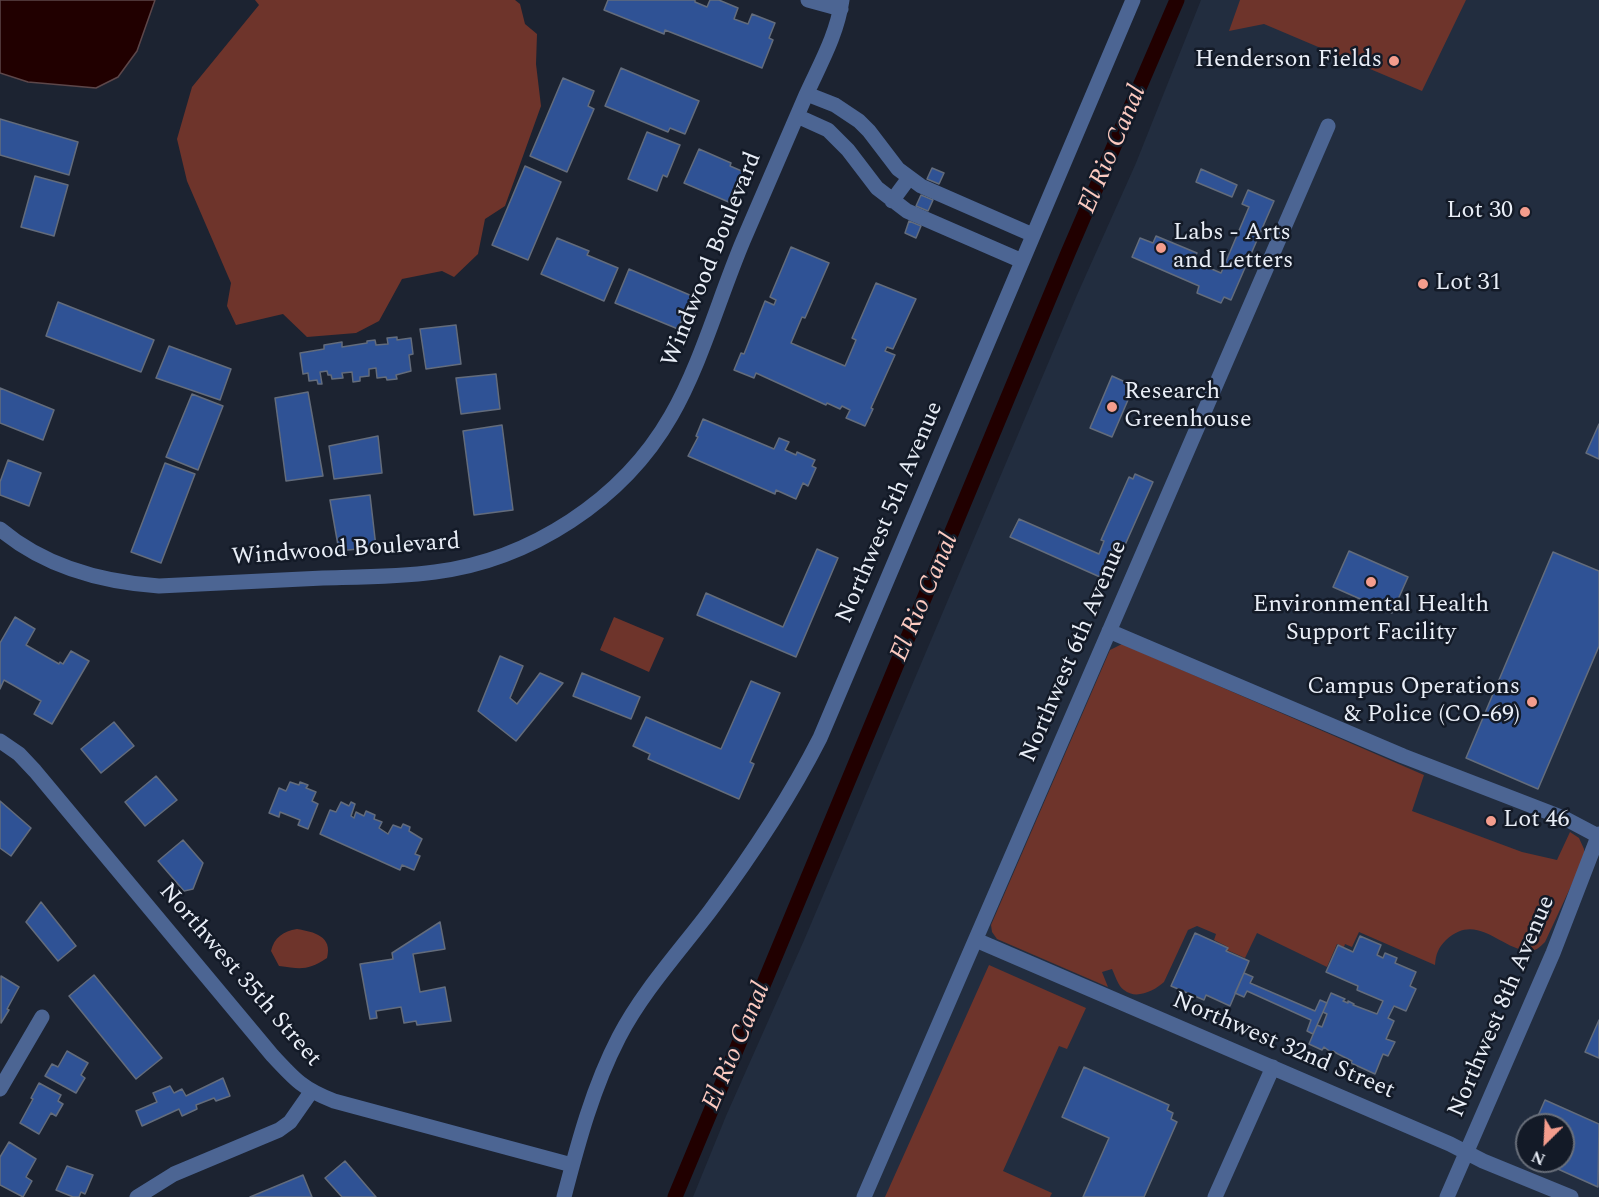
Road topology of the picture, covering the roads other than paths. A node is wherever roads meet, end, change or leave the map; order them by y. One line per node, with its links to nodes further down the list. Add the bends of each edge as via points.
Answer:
1 (808, 0): 3 (street)
2 (1134, 0): 9 (street, Northwest 5th Avenue)
3 (841, 4): 4 (street, Windwood Boulevard, via 830,46)
4 (807, 94): 5 (street, Windwood Boulevard); 7 (street, via 835,105 859,121)
5 (797, 116): 8 (street, via 828,130); 11 (street, Windwood Boulevard, via 670,418 630,471 588,508 552,532 492,559 435,572 159,586 129,584 69,569)
6 (1328, 126): 12 (street, Northwest 6th Avenue)
7 (909, 178): 8 (street); 9 (street)
8 (892, 201): 10 (street, via 921,218)
9 (1033, 235): 10 (street, Northwest 5th Avenue)
10 (1022, 261): 21 (street, Northwest 5th Avenue, via 834,707 800,778 752,855 650,987 619,1036 591,1104)
11 (0, 529)
12 (1109, 630): 14 (street); 15 (street, Northwest 6th Avenue)
13 (0, 741): 19 (street, Northwest 35th Street, via 26,761 272,1055)
14 (1598, 835): 20 (street, Northwest 8th Avenue, via 1553,953)
15 (976, 940): 17 (street, Northwest 32nd Street); 24 (street, Northwest 6th Avenue)
16 (42, 1017): 18 (street)
17 (1273, 1067): 20 (street, Northwest 32nd Street); 25 (street)
18 (0, 1089)
19 (311, 1092): 21 (street, Northwest 35th Street, via 385,1116); 22 (street, via 279,1131 174,1174)
20 (1466, 1152): 26 (street, Northwest 8th Avenue); 27 (street, Northwest 32nd Street)
21 (572, 1165): 23 (street, Northwest 5th Avenue)
22 (137, 1197)
23 (564, 1197)
24 (864, 1197)
25 (1215, 1197)
26 (1447, 1197)
27 (1571, 1197)

